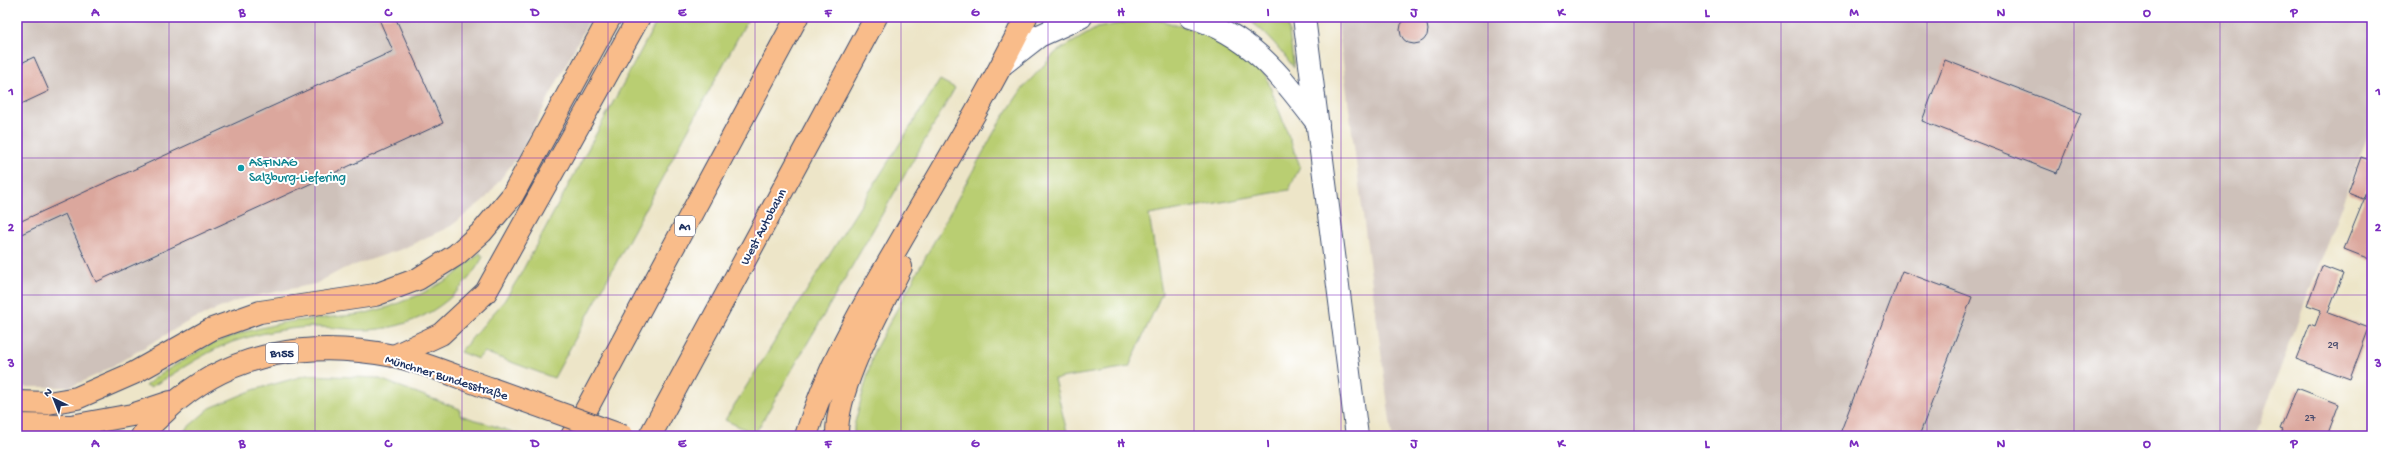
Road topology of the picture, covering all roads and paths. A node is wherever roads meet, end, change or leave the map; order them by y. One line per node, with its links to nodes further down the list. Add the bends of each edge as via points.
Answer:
1 (610, 17): 13 (main road, via 512,196 482,232 456,255 418,279 375,295 260,312 212,329 134,373 77,398 48,403)
2 (639, 17): 11 (main road, via 486,292 441,334)
3 (797, 17): 16 (main road, A1)
4 (876, 17): 18 (main road, West Autobahn)
5 (1026, 17): 9 (main road)
6 (1081, 17): 9 (lane, via 1039,36)
7 (1191, 17): 10 (lane, via 1206,22 1247,44 1284,79)
8 (1304, 17): 10 (lane)
9 (1000, 68): 19 (main road, via 850,330 814,408); 20 (main road, via 866,337 849,379)
10 (1319, 125): 21 (lane)
11 (394, 356): 12 (main road, Münchner Bundesstraße / B155, via 302,350 258,357 217,372); 17 (main road, Münchner Bundesstraße / B155, bridge)
12 (179, 399): 14 (main road, Münchner Bundesstraße / B155, via 132,416 71,426); 15 (main road, Münchner Bundesstraße / B155)
13 (17, 402)
14 (17, 425)
15 (142, 436)
16 (572, 436)
17 (623, 436)
18 (650, 436)
19 (806, 436)
20 (837, 436)
21 (1357, 436)

